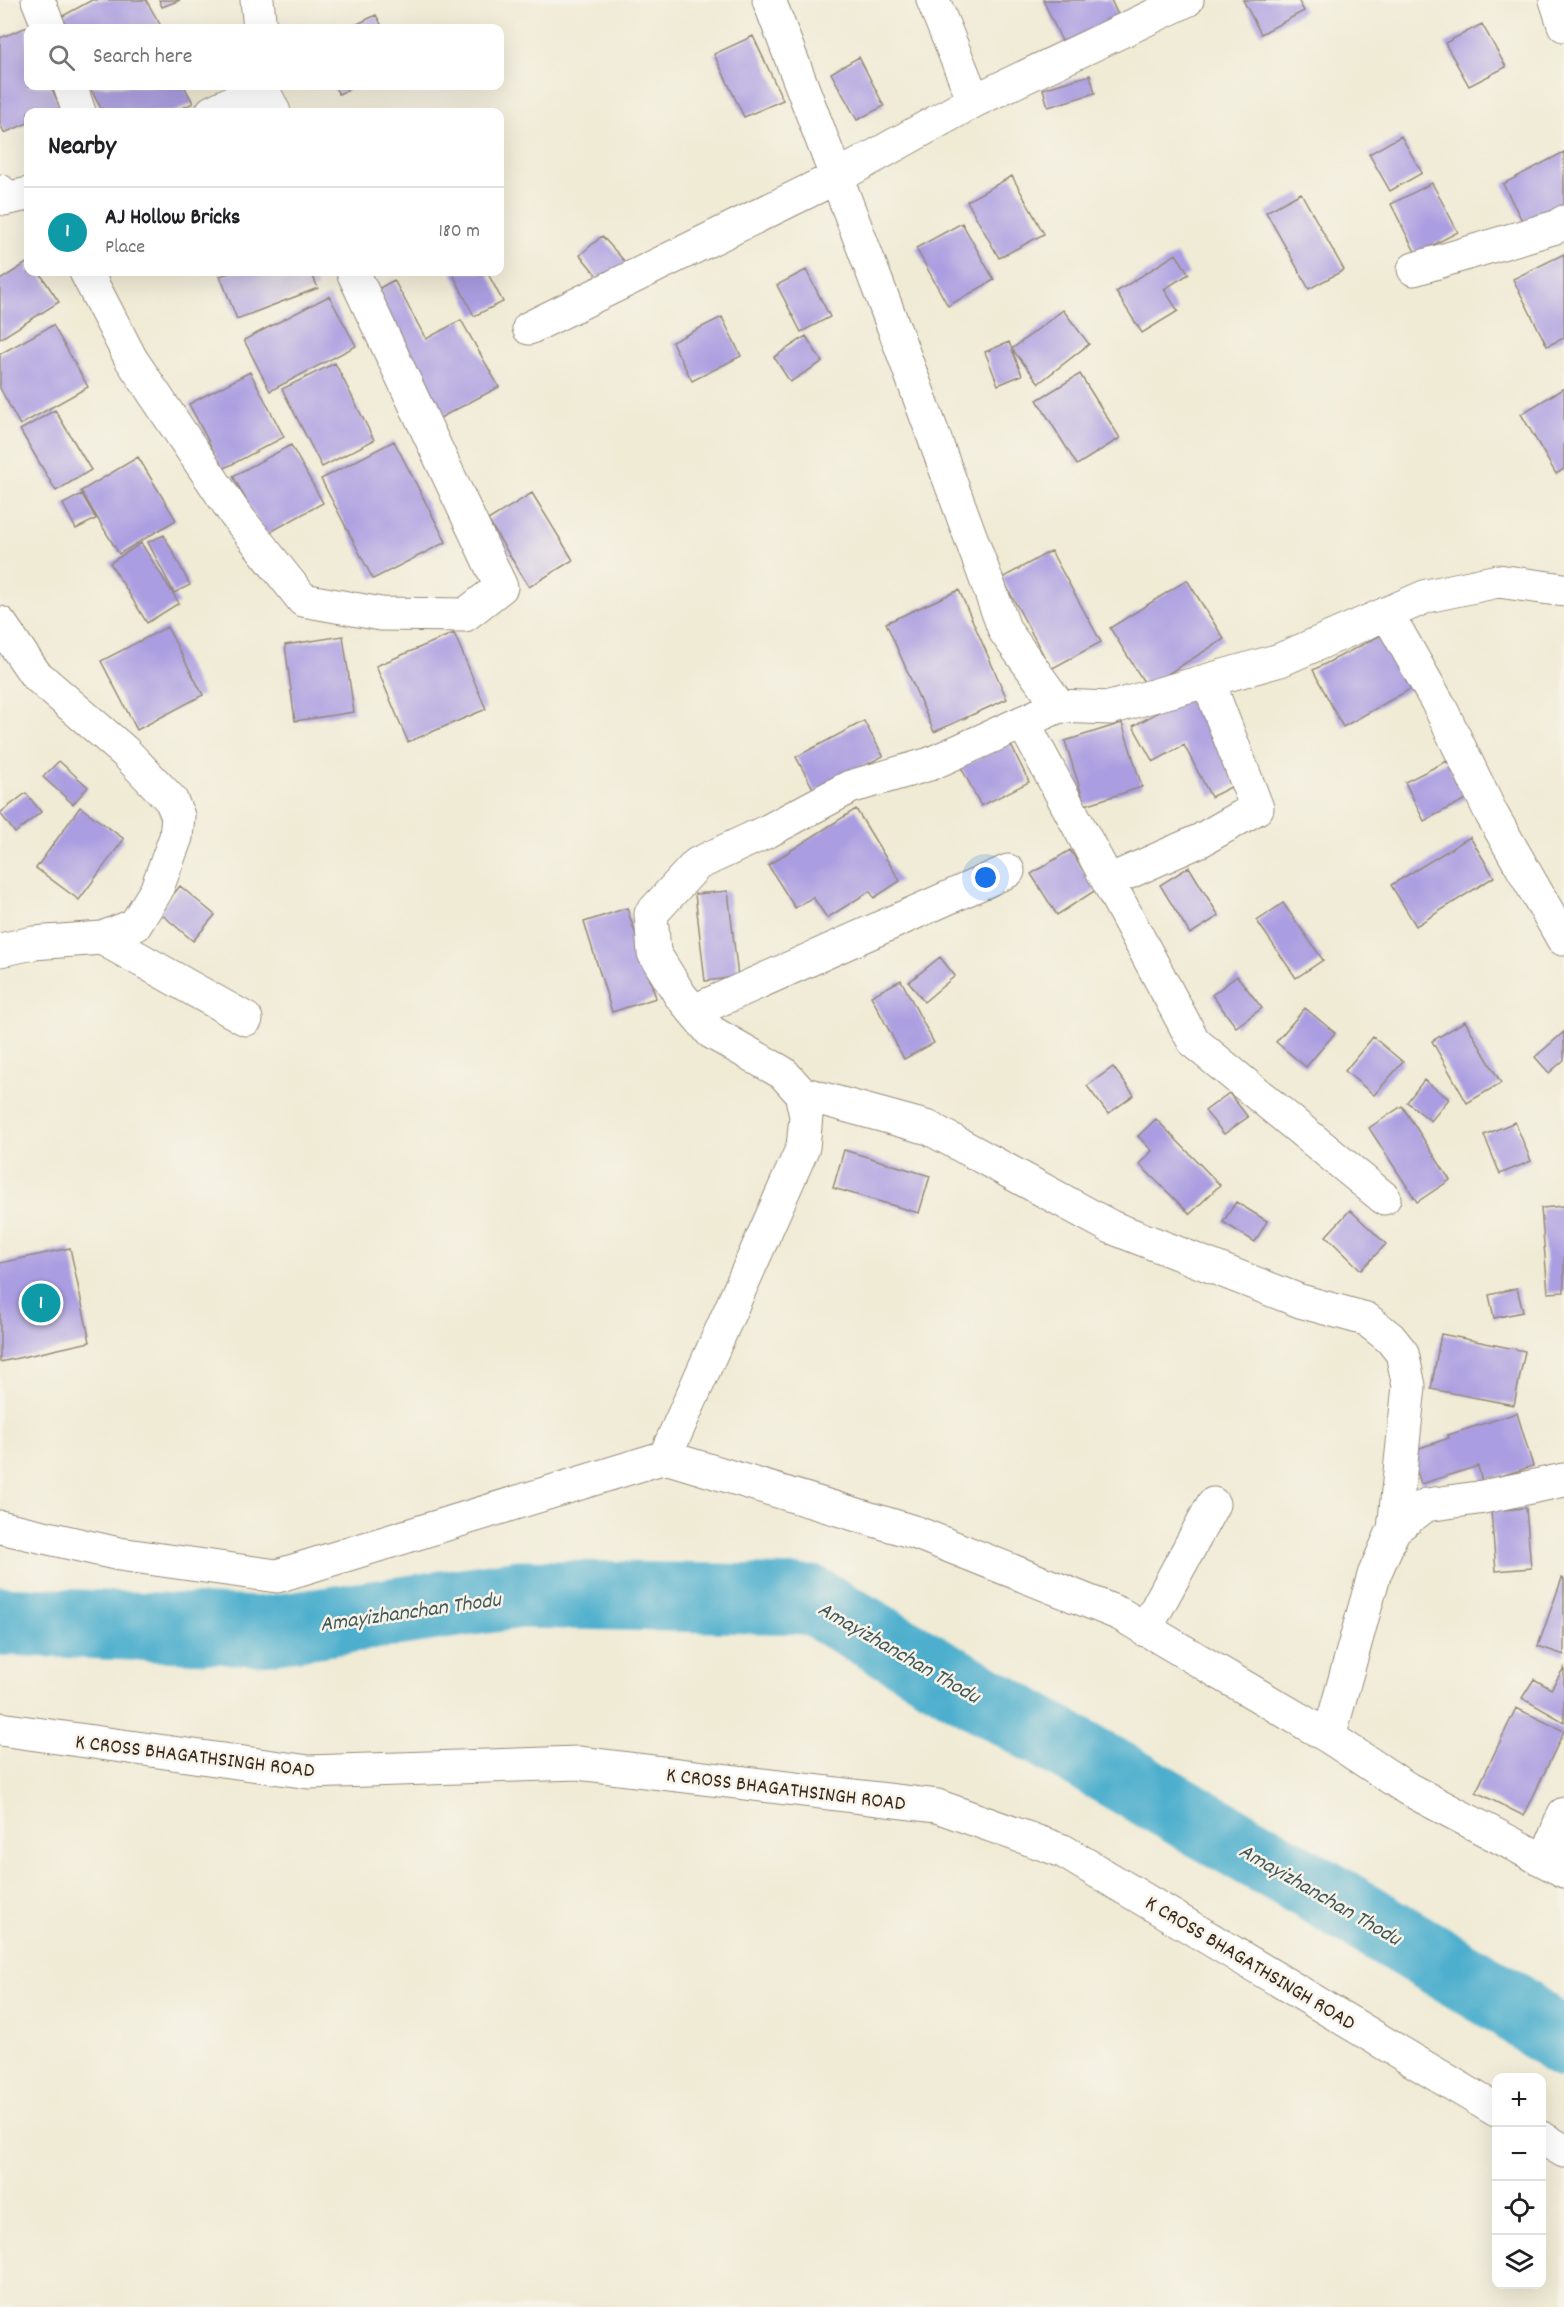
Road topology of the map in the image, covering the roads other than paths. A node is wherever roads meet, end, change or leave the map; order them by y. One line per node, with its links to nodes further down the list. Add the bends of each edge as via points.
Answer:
1 (38, 0): 7 (street)
2 (256, 0): 8 (street)
3 (769, 0): 15 (street)
4 (933, 0): 12 (street)
5 (1187, 0): 12 (street)
6 (1556, 0): 9 (street)
7 (48, 24)
8 (259, 24)
9 (1564, 25)
10 (71, 90): 13 (street)
11 (266, 95): 14 (street)
12 (974, 101): 15 (street)
13 (78, 108)
14 (225, 108)
15 (837, 177): 20 (street); 25 (street, via 1005,631)
16 (1564, 222): 17 (street)
17 (1414, 269)
18 (88, 276): 19 (street, via 131,359 235,514 303,600 381,614 465,615 501,587)
19 (355, 276)
20 (529, 328)
21 (1564, 590): 22 (street, via 1498,581 1427,596)
22 (1387, 613): 24 (street, via 1280,660); 30 (street, via 1439,705 1491,813)
23 (0, 623): 29 (street, via 36,674 124,752 171,800 178,816 176,837 156,891 135,925)
24 (1209, 681): 25 (street, via 1110,708); 28 (street, via 1257,808 1202,840)
25 (1059, 706): 26 (street)
26 (1023, 722): 28 (street); 32 (street, via 930,764 850,787 697,864 651,914 654,953)
27 (1008, 871): 32 (street)
28 (1109, 881): 35 (street, via 1194,1042)
29 (102, 938): 31 (street, via 33,943); 33 (street)
30 (1563, 939)
31 (0, 950)
32 (694, 1011): 34 (street, via 711,1032 783,1073)
33 (246, 1019)
34 (801, 1093): 36 (street, via 806,1116 803,1147); 40 (street, via 929,1128 1111,1227 1300,1301 1366,1318 1402,1353 1409,1386)
35 (1384, 1198)
36 (665, 1457): 39 (street, via 277,1576 119,1554); 41 (street, via 917,1533 1120,1614)
37 (1564, 1480): 40 (street, via 1426,1505)
38 (1212, 1504): 41 (street)
39 (0, 1527)
40 (1394, 1529): 43 (street, via 1374,1575)
41 (1145, 1630): 43 (street)
42 (0, 1729): 46 (street, K CROSS BHAGATHSINGH ROAD, via 309,1772 578,1763 937,1806 1063,1851)
43 (1329, 1737): 45 (street, via 1408,1789)
44 (1564, 1814): 45 (street)
45 (1555, 1865)
46 (1492, 2107)
47 (1546, 2140): 48 (street)
48 (1564, 2151)

